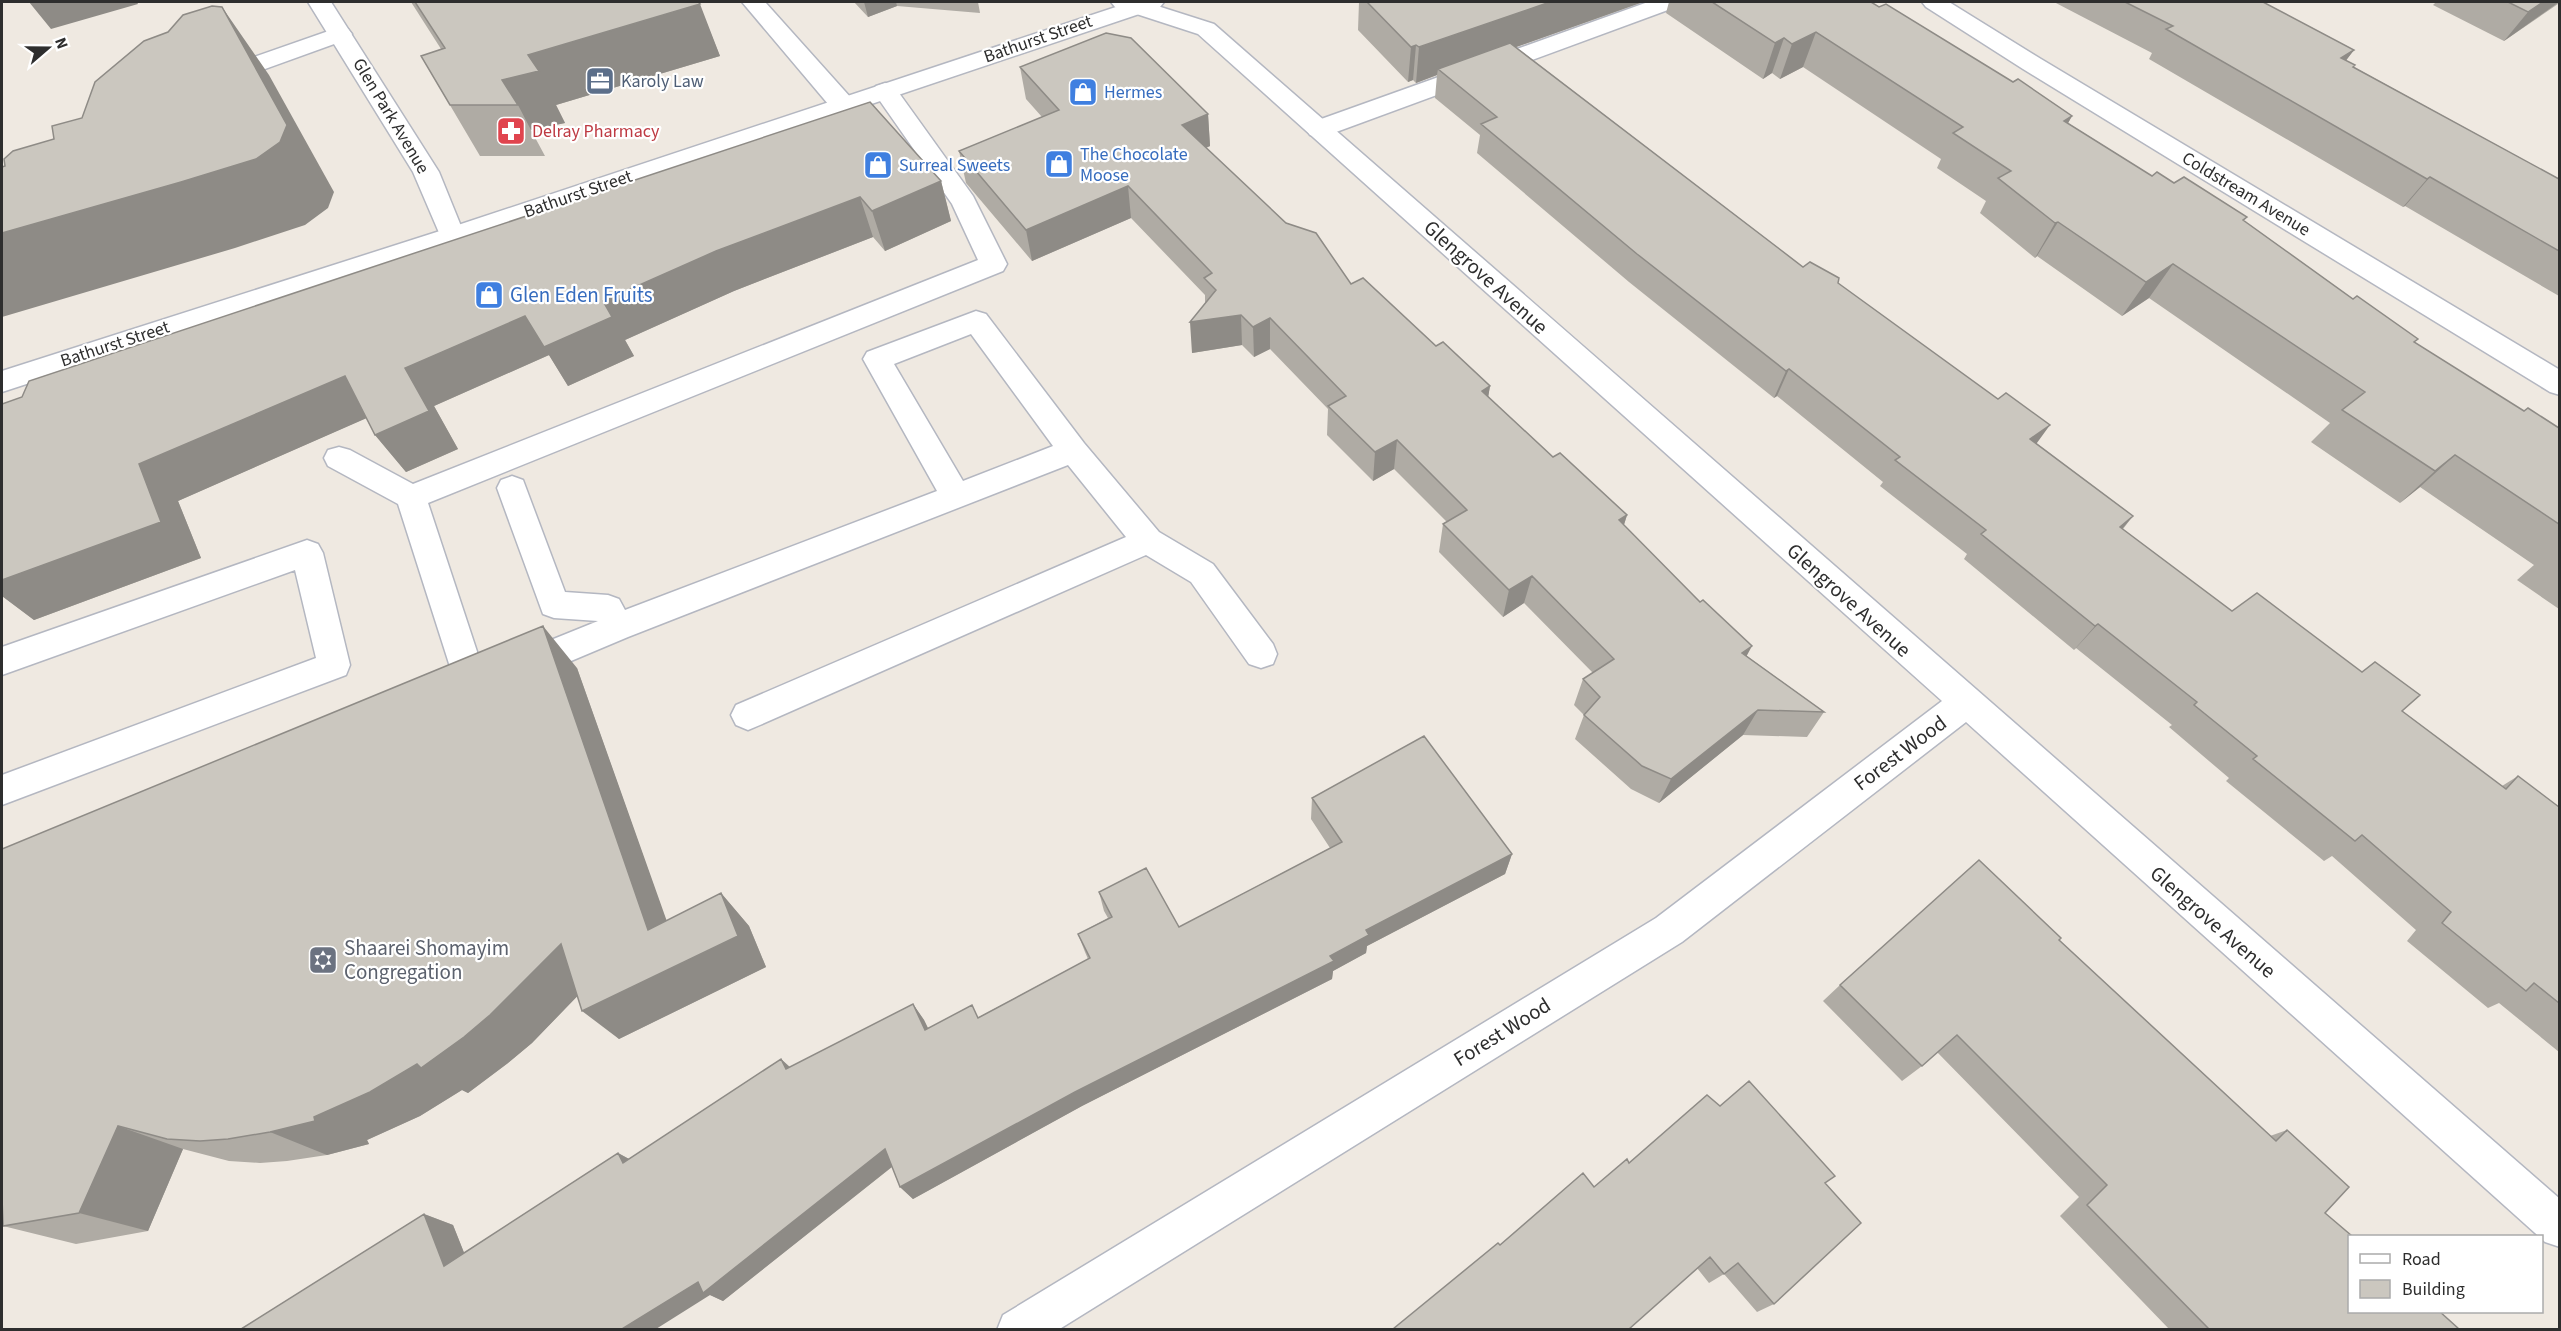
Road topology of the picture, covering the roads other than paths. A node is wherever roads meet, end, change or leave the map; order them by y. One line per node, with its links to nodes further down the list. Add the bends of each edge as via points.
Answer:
1 (319, 2): 6 (street, Glen Park Avenue)
2 (753, 2): 9 (street)
3 (1668, 2): 10 (street)
4 (1934, 2): 13 (street, Coldstream Avenue)
5 (1138, 3): 8 (street, Bathurst Street); 10 (street, Glengrove Avenue, via 1206,29)
6 (340, 34): 7 (street, via 207,81); 11 (street, Glen Park Avenue, via 426,172)
7 (198, 89)
8 (885, 91): 9 (street, Bathurst Street); 18 (street, via 964,202 993,264)
9 (843, 105): 11 (street, Bathurst Street)
10 (1319, 129): 23 (street, Glengrove Avenue)
11 (452, 236): 12 (street, Bathurst Street)
12 (2, 382)
13 (2559, 384)
14 (1073, 451): 17 (street); 17 (street, via 976,321 877,359); 19 (street)
15 (339, 459): 18 (street)
16 (512, 488): 20 (street, via 554,605 608,608)
17 (956, 496): 20 (street)
18 (411, 497): 20 (street, via 461,692)
19 (1148, 541): 21 (street, via 1202,573); 24 (street)
20 (617, 627)
21 (1261, 654)
22 (2, 661): 25 (street, via 306,553 334,665)
23 (1965, 703): 26 (street, Glengrove Avenue); 27 (street, Forest Wood, via 1669,930)
24 (748, 715)
25 (2, 790)
26 (2559, 1227)
27 (1018, 1329)

